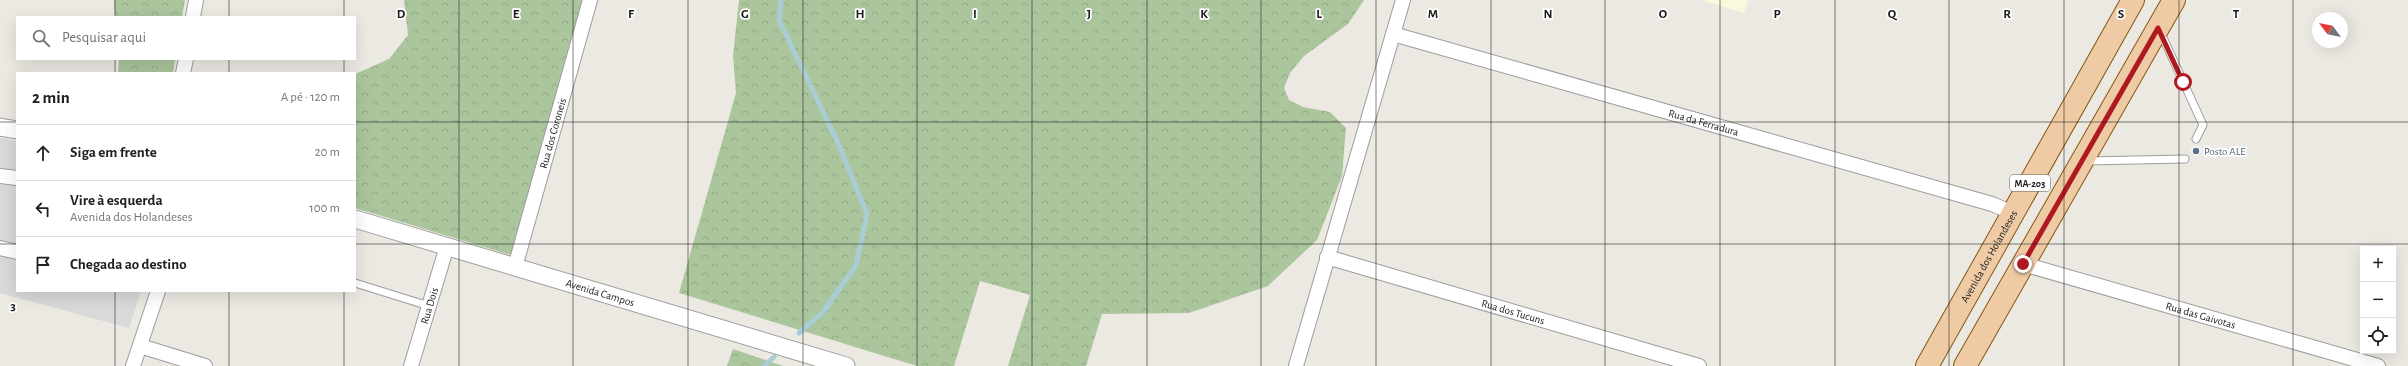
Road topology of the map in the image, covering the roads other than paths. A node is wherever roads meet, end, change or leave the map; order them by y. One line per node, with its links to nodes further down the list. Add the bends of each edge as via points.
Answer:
1 (196, 0): 6 (street)
2 (590, 0): 25 (street, Rua dos Coroneis)
3 (1403, 0): 8 (street)
4 (2133, 0): 18 (main road, Avenida dos Holandeses / MA-203)
5 (2174, 0): 7 (main road, MA-203)
6 (193, 16)
7 (2158, 28): 13 (lane, via 2203,125); 15 (main road, MA-203)
8 (1393, 34): 18 (street, Rua da Ferradura, via 1992,204); 23 (street)
9 (186, 60): 10 (street)
10 (183, 72)
11 (0, 127): 12 (street)
12 (16, 130)
13 (2196, 139)
14 (2185, 159): 15 (lane)
15 (2082, 161): 24 (main road, MA-203)
16 (0, 176): 17 (street)
17 (16, 178)
18 (2013, 213): 36 (main road, Avenida dos Holandeses / MA-203)
19 (356, 219): 20 (street, Avenida Campos)
20 (447, 246): 25 (street, Avenida Campos); 28 (street, Rua Dois)
21 (0, 248): 22 (street)
22 (16, 252)
23 (1327, 257): 34 (street); 35 (street, Rua dos Tucuns)
24 (2023, 264): 37 (main road, MA-203); 38 (street, Rua das Gaivotas)
25 (515, 267): 33 (street, Avenida Campos)
26 (356, 283): 28 (lane)
27 (158, 292): 29 (street)
28 (429, 306): 32 (street, Rua Dois)
29 (140, 346): 30 (street); 31 (street)
30 (134, 366)
31 (205, 366)
32 (411, 366)
33 (846, 366)
34 (1296, 366)
35 (1699, 366)
36 (1927, 366)
37 (1965, 366)
38 (2378, 366)

